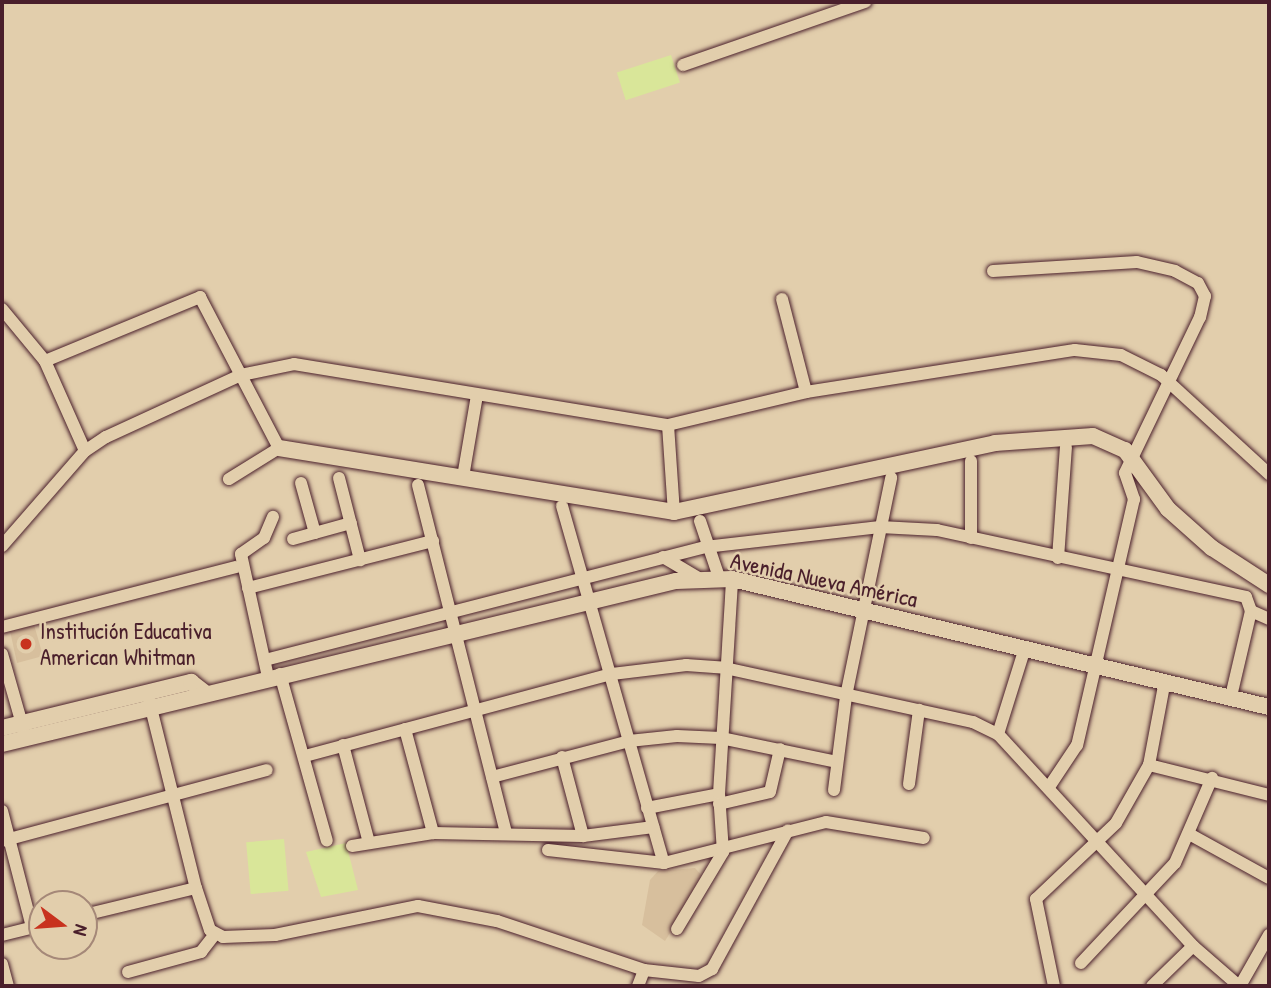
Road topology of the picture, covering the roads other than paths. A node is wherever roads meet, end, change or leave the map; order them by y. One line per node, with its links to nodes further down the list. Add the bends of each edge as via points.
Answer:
1 (865, 2): 2 (street)
2 (683, 65)
3 (993, 271): 8 (street, via 1138,262 1198,283 1205,296 1200,317)
4 (782, 299): 9 (street)
5 (2, 309): 6 (street)
6 (45, 361): 7 (street, via 200,297); 14 (street)
7 (241, 375): 10 (street, via 294,364); 13 (street); 14 (street)
8 (1170, 383): 9 (street, via 1121,355 1075,350); 15 (street); 17 (street)
9 (806, 392): 11 (street)
10 (477, 395): 11 (street); 18 (street)
11 (668, 425): 25 (street)
12 (1066, 447): 37 (street)
13 (279, 448): 18 (street); 21 (street)
14 (85, 451): 34 (street)
15 (1134, 460): 25 (street, via 1115,442 1055,435 995,443); 40 (street, via 1125,473 1134,499); 43 (street, via 1168,509 1212,548)
16 (971, 461): 32 (street)
17 (1269, 474)
18 (463, 477): 25 (street)
19 (339, 478): 28 (street)
20 (891, 478): 29 (street)
21 (229, 479)
22 (301, 483): 30 (street)
23 (418, 485): 33 (street)
24 (562, 506): 41 (street)
25 (674, 512)
26 (274, 517): 44 (street, via 264,538 242,550)
27 (700, 520): 35 (street)
28 (351, 523): 30 (street); 38 (street)
29 (880, 527): 32 (street); 35 (street); 46 (street)
30 (315, 533): 31 (street)
31 (293, 538)
32 (971, 538): 37 (street)
33 (433, 541): 38 (street); 47 (street)
34 (2, 546)
35 (705, 547): 36 (street); 42 (street)
36 (663, 557): 41 (street); 42 (street)
37 (1058, 558): 40 (street)
38 (360, 560): 44 (street)
39 (236, 567): 50 (street)
40 (1118, 571): 48 (street, via 1233,592 1246,597); 55 (street)
41 (584, 576): 45 (street); 47 (street)
42 (719, 580): 45 (street, Avenida Nueva América, via 676,581); 46 (street, Avenida Nueva América); 56 (street)
43 (1269, 585)
44 (248, 588): 54 (street)
45 (592, 601): 51 (street, Avenida Nueva América); 57 (street)
46 (862, 610): 52 (street, Avenida Nueva América); 60 (street)
47 (449, 611): 51 (street); 54 (street)
48 (1251, 611): 49 (street); 61 (street)
49 (1269, 619)
50 (2, 627)
51 (455, 634): 58 (street, Avenida Nueva América); 64 (street)
52 (1025, 648): 55 (street, Avenida Nueva América); 69 (street)
53 (2, 653): 68 (street)
54 (265, 660): 58 (street)
55 (1096, 664): 59 (street, Avenida Nueva América); 83 (street, via 1077,745)
56 (725, 668): 57 (street, via 686,665); 60 (street); 70 (street)
57 (612, 674): 64 (street); 71 (street)
58 (274, 676): 62 (street, Avenida Nueva América, via 204,692 191,682); 75 (street)
59 (1164, 680): 61 (street, Avenida Nueva América); 78 (street)
60 (846, 696): 65 (street); 77 (street)
61 (1231, 696): 63 (street, Avenida Nueva América)
62 (149, 701): 68 (street); 87 (street)
63 (1269, 707)
64 (475, 709): 67 (street); 80 (street)
65 (919, 710): 69 (street); 82 (street)
66 (2, 728): 68 (street)
67 (405, 729): 73 (street); 92 (street)
68 (24, 730): 72 (street)
69 (998, 734): 83 (street)
70 (721, 738): 71 (street); 74 (street); 86 (street)
71 (629, 741): 76 (street); 88 (street)
72 (2, 744)
73 (343, 745): 75 (street); 100 (street)
74 (780, 749): 77 (street); 86 (street, via 770,792)
75 (305, 757): 99 (street)
76 (562, 757): 80 (street); 95 (street)
77 (837, 762): 84 (street)
78 (1149, 765): 81 (street); 98 (street, via 1116,823)
79 (267, 770): 87 (street)
80 (492, 777): 93 (street)
81 (1212, 778): 85 (street); 94 (street)
82 (909, 784)
83 (1049, 788): 98 (street)
84 (834, 790)
85 (1269, 795)
86 (719, 799): 88 (street); 103 (street)
87 (172, 800): 97 (street); 106 (street)
88 (647, 808): 90 (street)
89 (2, 811): 97 (street)
90 (653, 827): 95 (street); 104 (street)
91 (788, 830): 96 (street, via 841,822); 103 (street); 118 (street, via 712,969 688,977)
92 (433, 833): 93 (street); 100 (street)
93 (506, 834): 95 (street)
94 (1191, 835): 105 (street); 107 (street)
95 (583, 836)
96 (924, 838)
97 (5, 840): 108 (street)
98 (1097, 840): 107 (street); 122 (street, via 1036,899)
99 (327, 841)
100 (369, 843): 101 (street)
101 (352, 846)
102 (548, 850): 104 (street)
103 (723, 852): 104 (street); 111 (street)
104 (664, 863)
105 (1269, 878)
106 (196, 888): 109 (street); 112 (street)
107 (1149, 897): 115 (street); 116 (street)
108 (28, 902)
109 (98, 912)
110 (28, 928): 113 (street)
111 (677, 929)
112 (215, 934): 118 (street, via 275,935 418,906 497,920); 119 (street, via 201,952)
113 (2, 935)
114 (1269, 935): 124 (street)
115 (1193, 946): 123 (street); 124 (street)
116 (1081, 963)
117 (2, 964): 120 (street)
118 (644, 970): 121 (street)
119 (128, 972)
120 (8, 986)
121 (638, 986)
122 (1054, 986)
123 (1152, 986)
124 (1239, 986)

